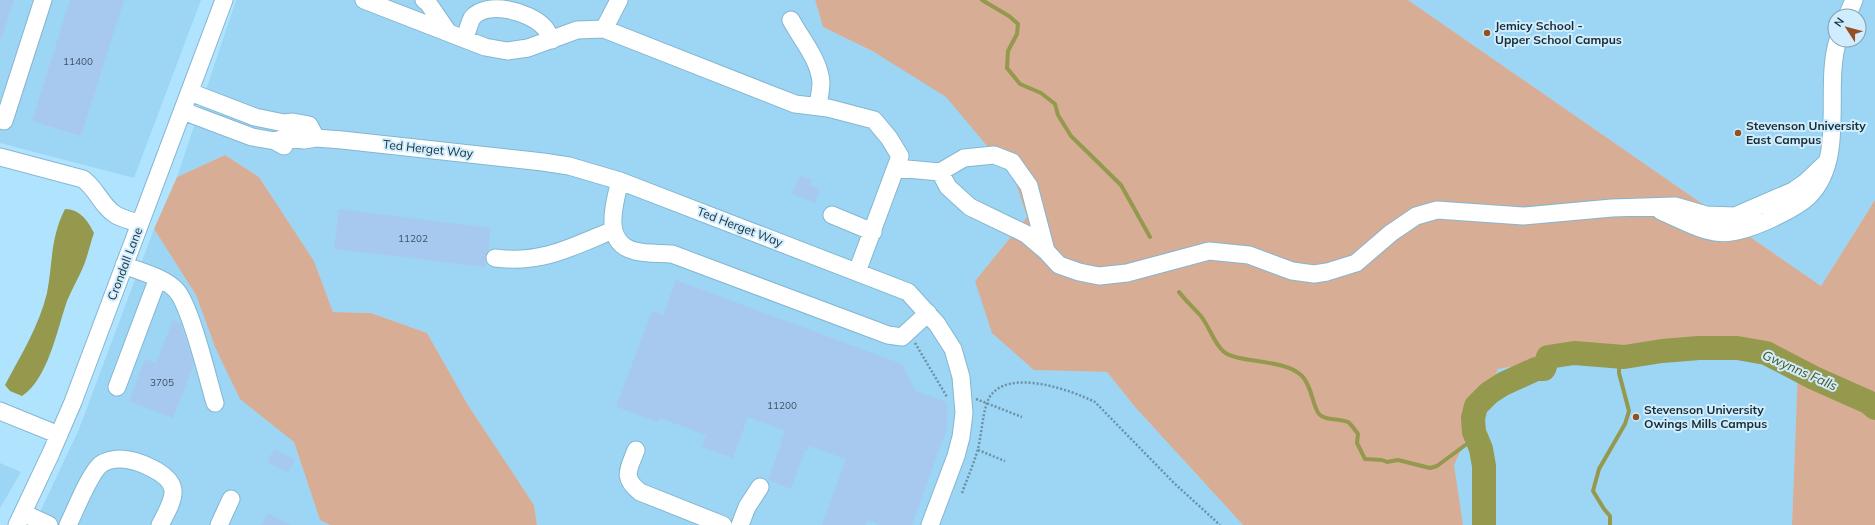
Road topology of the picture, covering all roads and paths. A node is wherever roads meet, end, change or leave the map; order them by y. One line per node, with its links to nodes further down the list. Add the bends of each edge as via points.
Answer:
1 (43, 0): 15 (street)
2 (224, 0): 12 (street, Crondall Lane)
3 (364, 0): 8 (street)
4 (424, 0): 8 (street)
5 (619, 0): 7 (street)
6 (791, 20): 13 (street, via 816,62 821,81)
7 (604, 29): 10 (street, via 577,30); 13 (street, via 795,104)
8 (448, 32): 9 (street)
9 (465, 38): 10 (street, via 485,47 507,51 528,48); 10 (street, via 473,18 481,10 494,5 533,17 545,27)
10 (552, 40)
11 (1837, 48): 26 (street, via 1833,71 1832,139 1826,163 1793,191 1736,216 1706,215 1675,206 1612,208 1523,216 1437,210 1416,216 1391,233 1356,263 1314,274 1292,271 1249,255 1209,251 1128,273 1099,276 1059,265)
12 (190, 92): 14 (street, Crondall Lane); 16 (street, via 255,117)
13 (818, 106): 19 (street, via 874,120 900,156)
14 (183, 111): 16 (street, via 252,137); 23 (street, Crondall Lane)
15 (4, 121)
16 (281, 134): 17 (street, via 290,148 301,150); 17 (street, via 293,122 309,125)
17 (316, 138): 21 (street, Ted Herget Way, via 543,162 569,166)
18 (0, 156): 23 (street, via 83,179 91,184 116,215)
19 (896, 168): 20 (street); 25 (street)
20 (940, 172): 26 (street, via 948,187 970,208 1026,234); 26 (street, via 964,158 994,155 1012,162 1029,186)
21 (620, 181): 24 (street, via 612,214); 29 (street, Ted Herget Way)
22 (832, 215): 25 (street)
23 (140, 224): 28 (street, Crondall Lane)
24 (614, 230): 27 (street, via 538,258 515,261); 31 (street, via 618,240 634,251 672,254 888,335 902,337)
25 (873, 232): 29 (street)
26 (1046, 251)
27 (495, 258)
28 (124, 265): 30 (street); 35 (street, Crondall Lane)
29 (857, 272): 31 (street, Ted Herget Way, via 908,292)
30 (158, 278): 32 (street); 33 (street, via 177,291 188,312)
31 (928, 313): 49 (street, Ted Herget Way, via 953,349 961,377 964,413 956,456)
32 (117, 387)
33 (215, 403)
34 (0, 411): 35 (street)
35 (59, 435): 42 (street, Crondall Lane)
36 (636, 450): 47 (street, via 628,475 630,485 640,492)
37 (978, 450): 38 (path); 40 (path); 50 (path, via 989,398 997,390 1014,383 1031,383 1079,394 1095,402 1174,483)
38 (1005, 461)
39 (760, 487): 48 (street, via 747,507)
40 (962, 493)
41 (231, 498): 46 (street)
42 (20, 519): 43 (street)
43 (49, 525)
44 (68, 525): 45 (street, via 92,476 100,466 110,460 120,459 131,460 162,473 170,482 173,491 170,504)
45 (160, 525)
46 (219, 525)
47 (723, 525)
48 (740, 525)
49 (930, 525)
50 (1220, 525)

